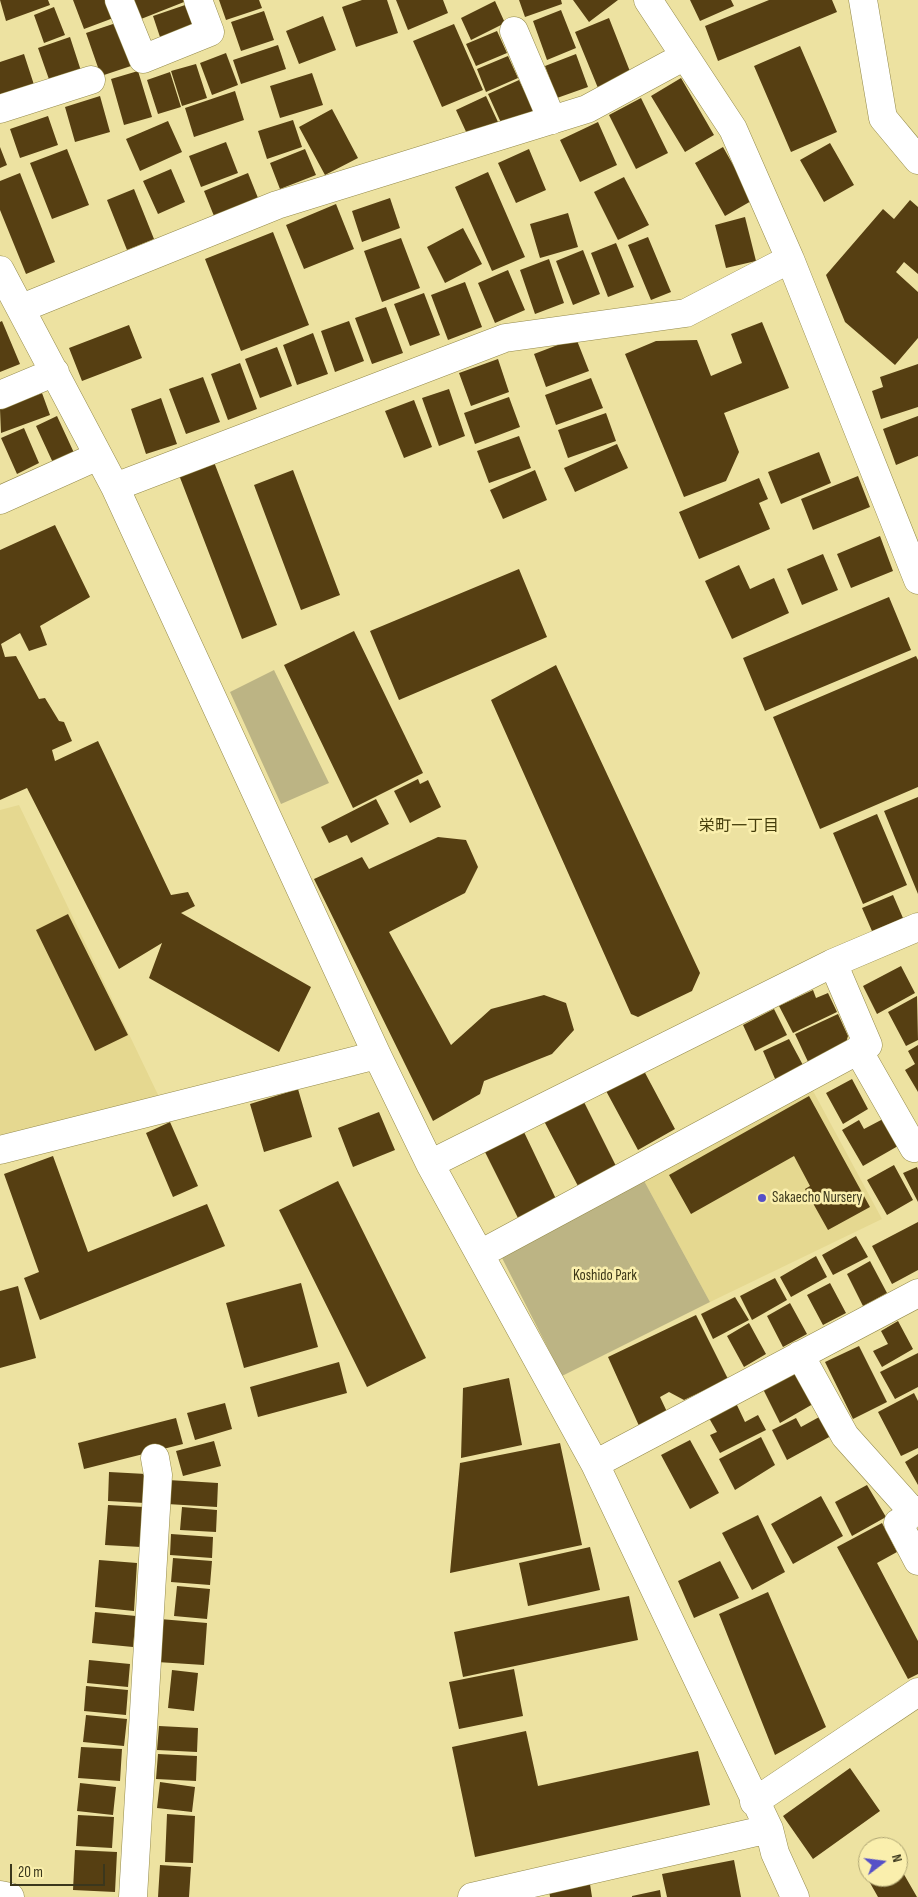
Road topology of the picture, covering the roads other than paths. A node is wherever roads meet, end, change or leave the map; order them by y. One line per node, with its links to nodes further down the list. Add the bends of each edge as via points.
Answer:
1 (119, 0): 2 (street, via 143,60 210,32)
2 (198, 0)
3 (648, 0): 6 (street)
4 (863, 0): 10 (street, via 883,118)
5 (514, 31): 9 (street)
6 (685, 56): 9 (street, via 587,109); 11 (street, via 733,129)
7 (91, 80): 8 (street)
8 (0, 109)
9 (552, 120): 13 (street, via 277,206)
10 (918, 160)
11 (790, 259): 17 (street, via 686,314 505,338); 19 (street)
12 (0, 270): 13 (street)
13 (22, 308): 14 (street)
14 (54, 372): 15 (street); 16 (street)
15 (0, 395)
16 (98, 456): 17 (street); 18 (street)
17 (115, 487): 23 (street)
18 (0, 500)
19 (918, 580)
20 (918, 927): 21 (street)
21 (833, 963): 22 (street, via 868,1045); 26 (street)
22 (858, 1050): 24 (street); 27 (street)
23 (377, 1054): 25 (street); 26 (street)
24 (914, 1148)
25 (0, 1150)
26 (430, 1164): 27 (street)
27 (480, 1254): 31 (street)
28 (918, 1293): 29 (street)
29 (800, 1355): 31 (street); 32 (street, via 845,1436)
30 (155, 1458): 40 (street, via 158,1476)
31 (595, 1464): 35 (street)
32 (916, 1511): 33 (street, via 898,1523)
33 (918, 1561)
34 (918, 1692): 35 (street)
35 (754, 1802): 36 (street)
36 (769, 1829): 37 (street); 42 (street, via 774,1853)
37 (523, 1892): 41 (street)
38 (0, 1895): 39 (street)
39 (10, 1897)
40 (133, 1897)
41 (472, 1897)
42 (795, 1897)

